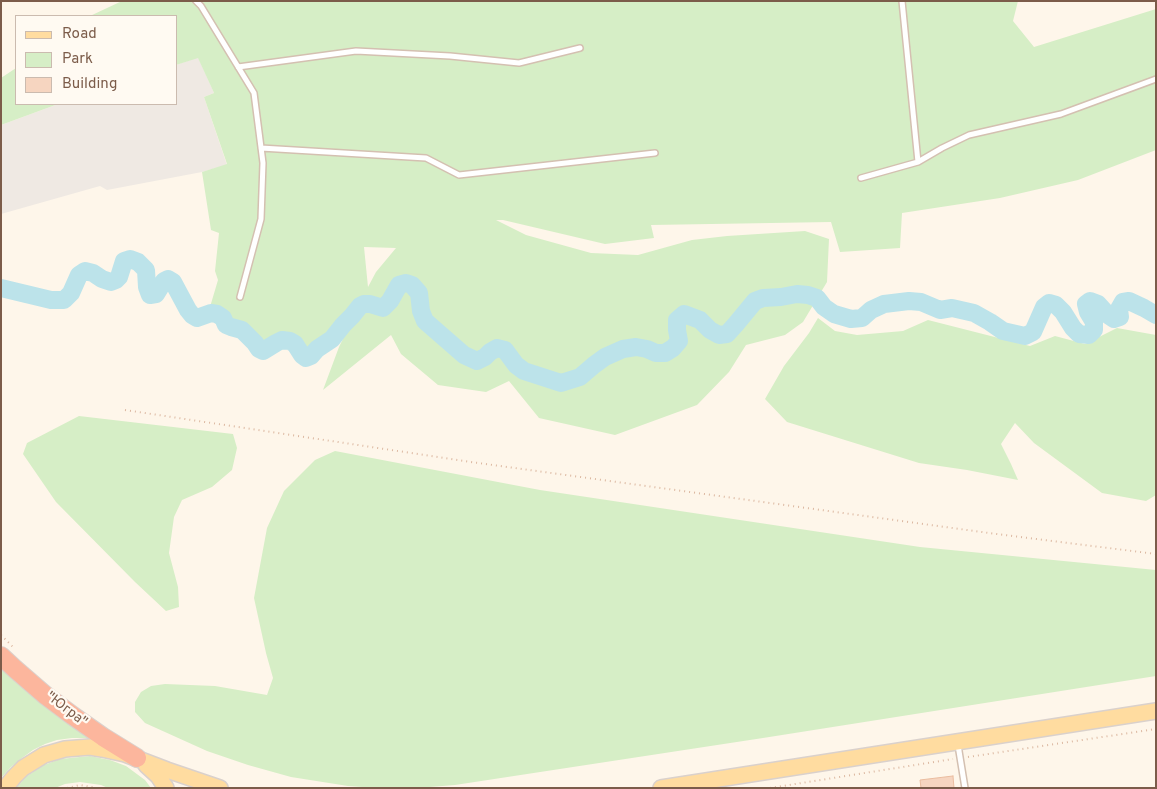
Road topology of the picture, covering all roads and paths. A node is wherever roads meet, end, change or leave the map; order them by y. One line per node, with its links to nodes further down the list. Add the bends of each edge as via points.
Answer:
1 (196, 1): 4 (lane)
2 (902, 1): 8 (lane)
3 (580, 48): 4 (lane, via 519,63 356,51)
4 (238, 68): 6 (lane, via 254,93)
5 (1156, 79): 8 (lane, via 1061,114 969,135)
6 (261, 148): 7 (lane, via 426,158 459,175); 10 (lane, via 261,219)
7 (655, 153)
8 (918, 162): 9 (lane)
9 (861, 178)
10 (240, 297)
11 (125, 410): 12 (path, via 481,463)
12 (1156, 554)
13 (1, 656): 16 (highway, "Югра", via 73,716)
14 (1156, 711): 15 (main road)
15 (958, 742): 22 (main road); 23 (lane)
16 (137, 758): 17 (main road, via 102,749 65,749 32,762); 20 (main road, via 150,767); 21 (main road)
17 (6, 788)
18 (67, 788): 19 (path, via 80,785)
19 (96, 788)
20 (166, 788)
21 (220, 788)
22 (661, 788)
23 (965, 788)

